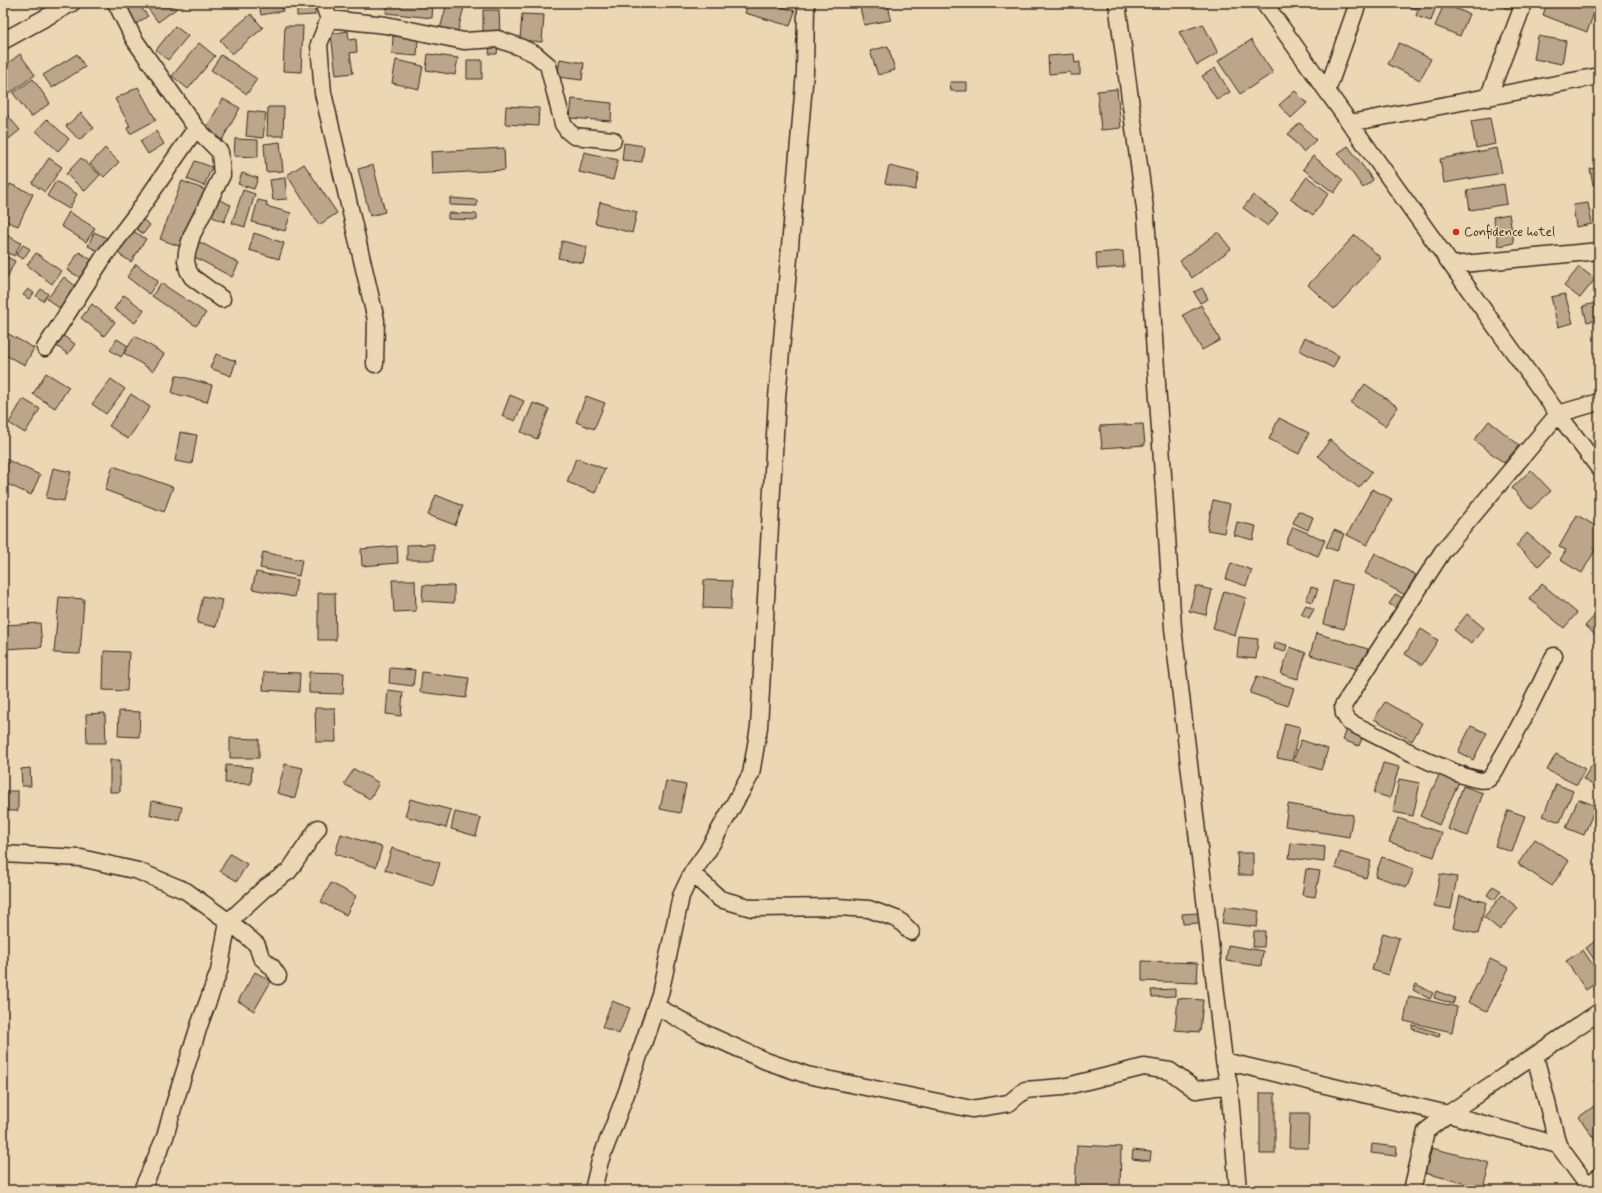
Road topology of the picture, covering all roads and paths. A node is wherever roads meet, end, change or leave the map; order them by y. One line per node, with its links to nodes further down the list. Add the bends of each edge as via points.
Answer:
1 (72, 3): 10 (street)
2 (116, 3): 15 (street, via 134,39)
3 (323, 3): 9 (street)
4 (806, 3): 28 (street, via 805,72 777,398 759,726 750,774 707,852)
5 (1117, 3): 35 (street, via 1146,216 1173,628)
6 (1264, 3): 12 (street)
7 (1358, 3): 12 (street)
8 (1524, 3): 13 (street)
9 (329, 19): 16 (street, via 386,25 464,41 498,39 520,47 535,54 548,65 563,124 568,131 574,136); 21 (street, via 319,44 323,93 376,320)
10 (3, 41)
11 (1599, 76): 13 (street)
12 (1327, 92): 14 (street)
13 (1488, 98): 14 (street)
14 (1350, 123): 18 (street)
15 (196, 128): 19 (street, via 220,152 222,175 192,235 186,261 192,277); 20 (street, via 105,255)
16 (613, 140)
17 (1599, 251): 18 (street)
18 (1452, 265): 23 (street)
19 (222, 299)
20 (45, 348)
21 (375, 364)
22 (1599, 402): 23 (street)
23 (1558, 414): 24 (street); 25 (street, via 1443,551 1343,706 1344,714 1349,722 1449,771 1481,781 1487,780 1492,776 1509,746)
24 (1599, 468)
25 (1554, 656)
26 (318, 828): 29 (street, via 289,871 265,888)
27 (3, 854): 29 (street, via 82,858 138,871 186,891)
28 (692, 873): 30 (street, via 720,899 752,908 869,909 899,920); 32 (street, via 681,896)
29 (228, 922): 31 (street, via 257,945 261,957); 40 (street, via 219,971 165,1137)
30 (911, 932)
31 (278, 976)
32 (656, 1006): 36 (street, via 704,1033 766,1061 807,1075 972,1109 1009,1103 1025,1090 1063,1087 1144,1067 1170,1071 1196,1090); 41 (street, via 600,1161)
33 (1599, 1012): 34 (street)
34 (1535, 1056): 37 (street); 38 (street)
35 (1224, 1061): 36 (street); 37 (street)
36 (1229, 1085): 42 (street)
37 (1448, 1114): 38 (street); 43 (street, via 1426,1131)
38 (1558, 1145): 39 (street)
39 (1592, 1184)
40 (142, 1190)
41 (594, 1190)
42 (1238, 1190)
43 (1412, 1190)

